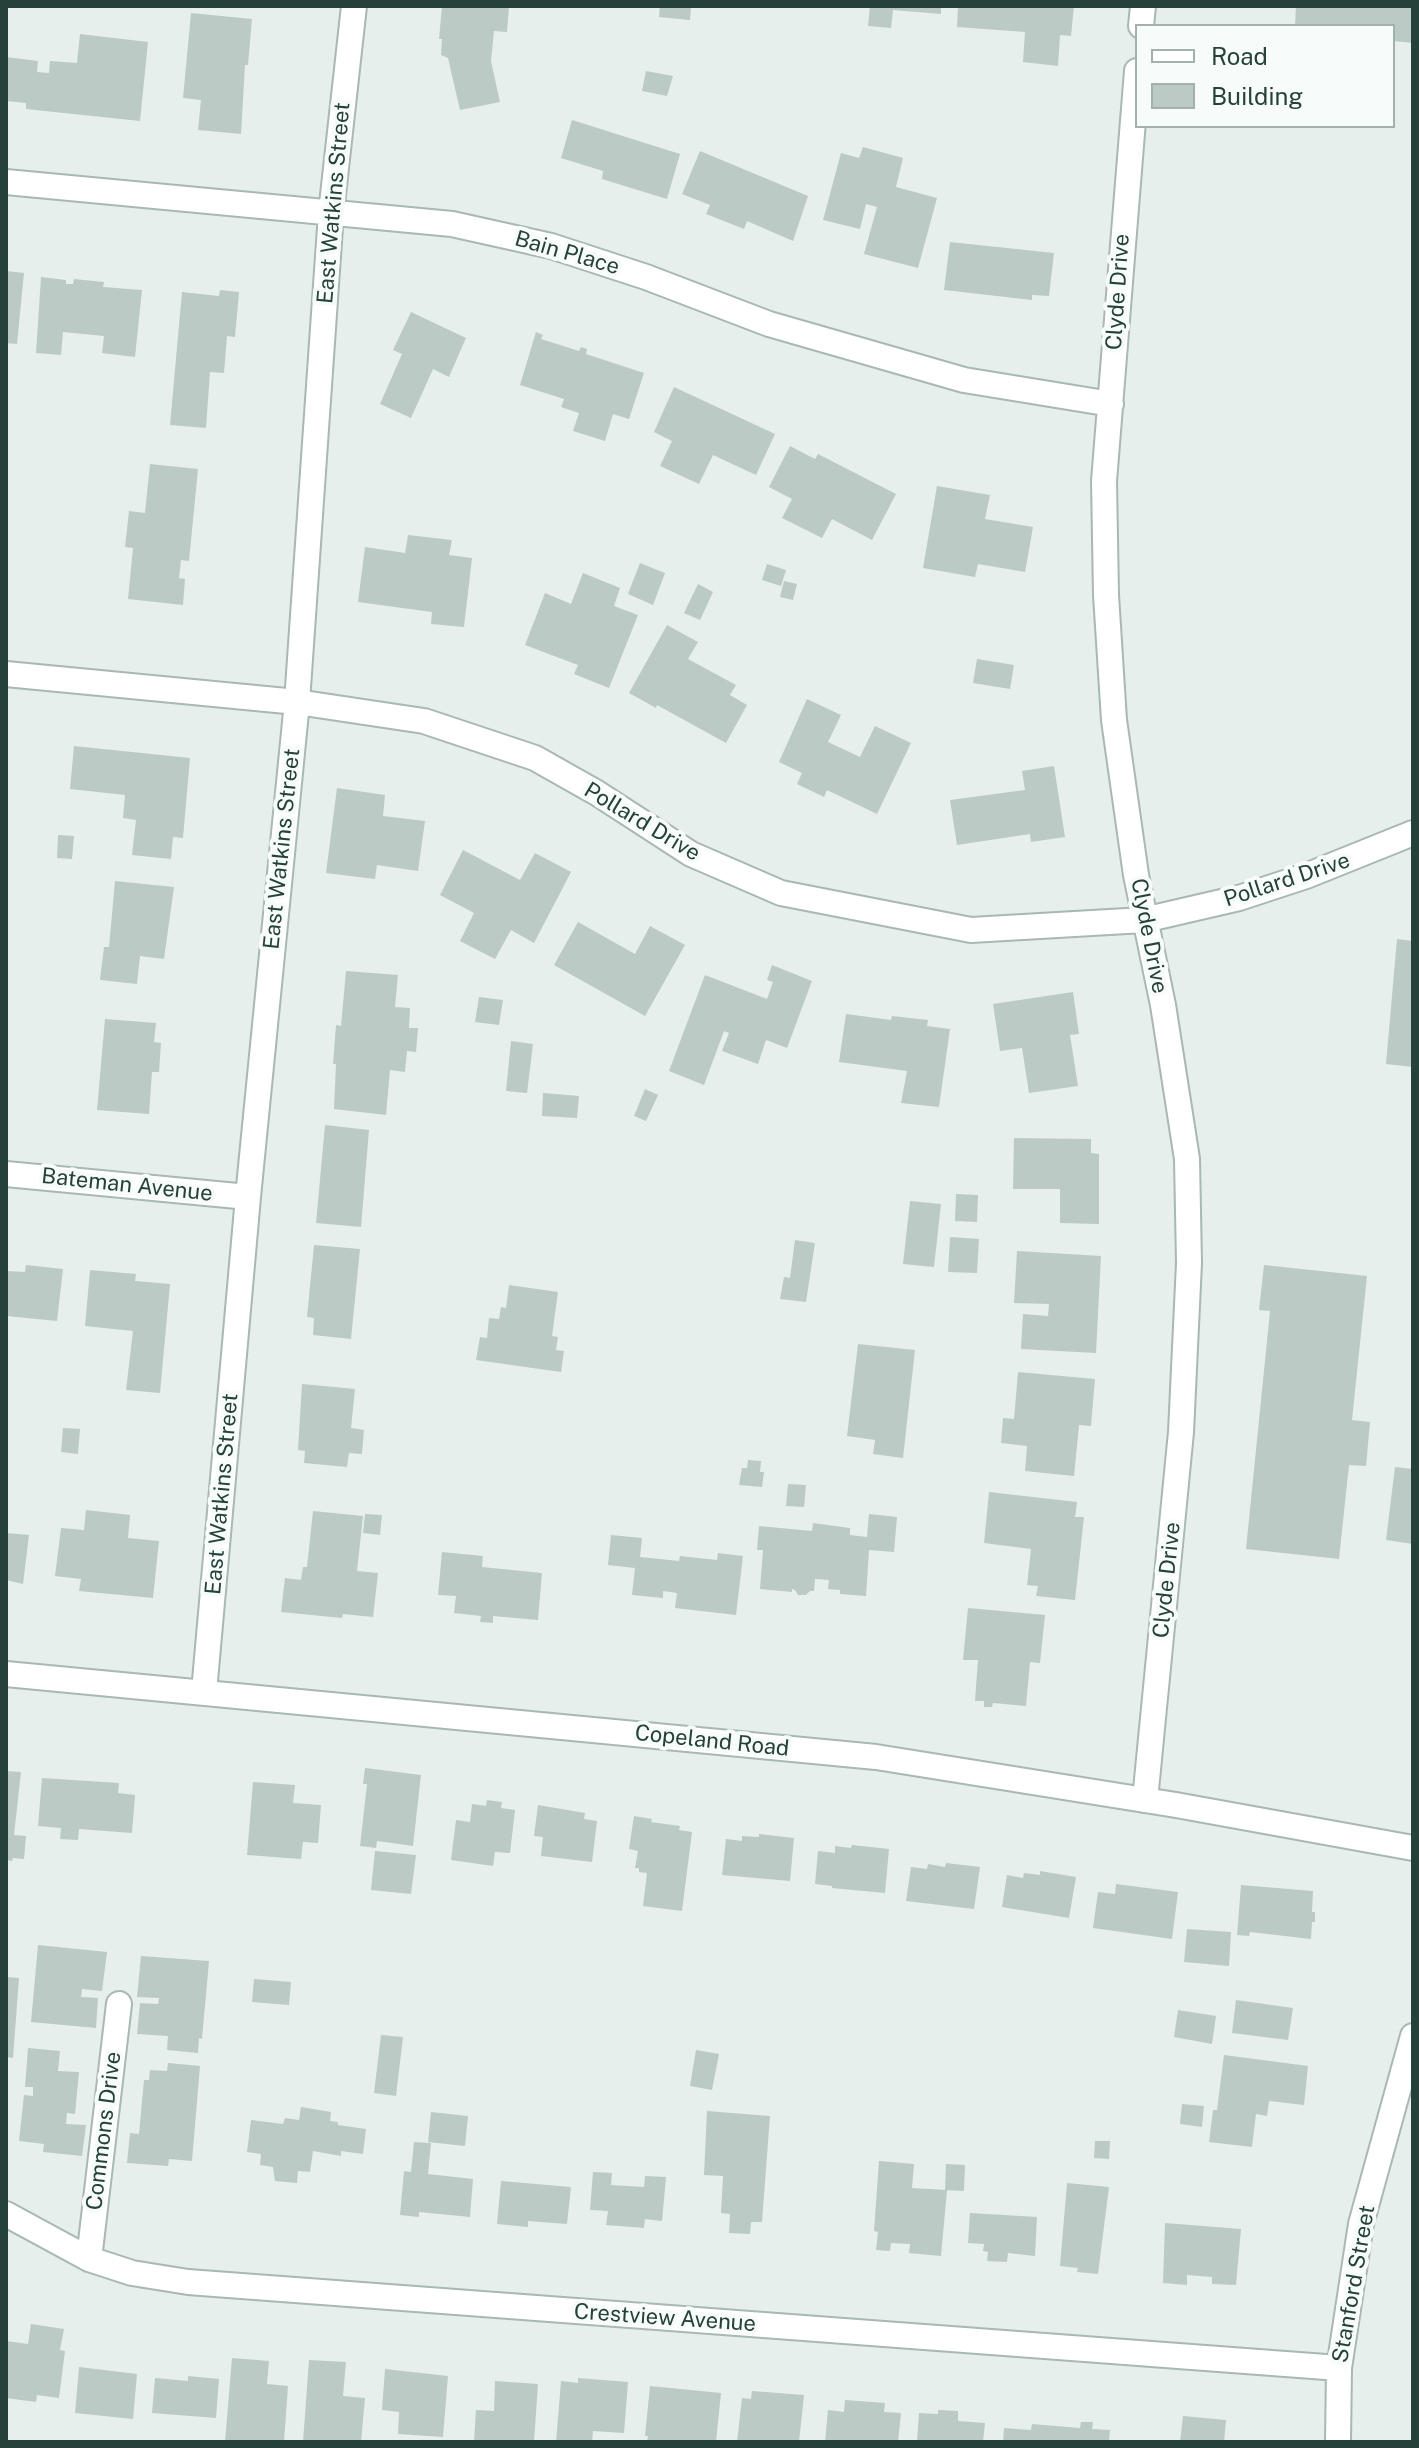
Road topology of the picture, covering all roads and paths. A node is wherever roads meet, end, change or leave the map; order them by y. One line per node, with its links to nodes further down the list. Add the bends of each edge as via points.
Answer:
1 (354, 6): 4 (street, East Watkins Street)
2 (1135, 94): 5 (street, Clyde Drive)
3 (6, 182): 4 (street, Bain Place)
4 (331, 213): 5 (street, Bain Place, via 452,224 551,246 769,324 964,380); 7 (street, East Watkins Street)
5 (1111, 404): 9 (street, Clyde Drive, via 1104,481 1112,689)
6 (6, 674): 7 (street, Pollard Drive)
7 (297, 702): 9 (street, Pollard Drive, via 424,721 535,758 691,854 781,893 971,930); 11 (street, East Watkins Street)
8 (1413, 833): 9 (street, Pollard Drive, via 1239,898)
9 (1144, 920): 14 (street, Clyde Drive, via 1187,1159 1189,1263 1181,1432)
10 (6, 1174): 11 (street, Bateman Avenue)
11 (248, 1197): 13 (street, East Watkins Street)
12 (6, 1674): 13 (street, Copeland Road)
13 (204, 1692): 14 (street, Copeland Road, via 876,1757)
14 (1145, 1800): 15 (street, Copeland Road)
15 (1413, 1848)
16 (119, 2004): 19 (street, Commons Drive)
17 (1413, 2036): 20 (street, Stanford Street, via 1361,2224)
18 (6, 2214): 19 (street, Crestview Avenue)
19 (89, 2259): 20 (street, Crestview Avenue, via 188,2282)
20 (1339, 2368): 21 (street, Stanford Street)
21 (1338, 2442)

